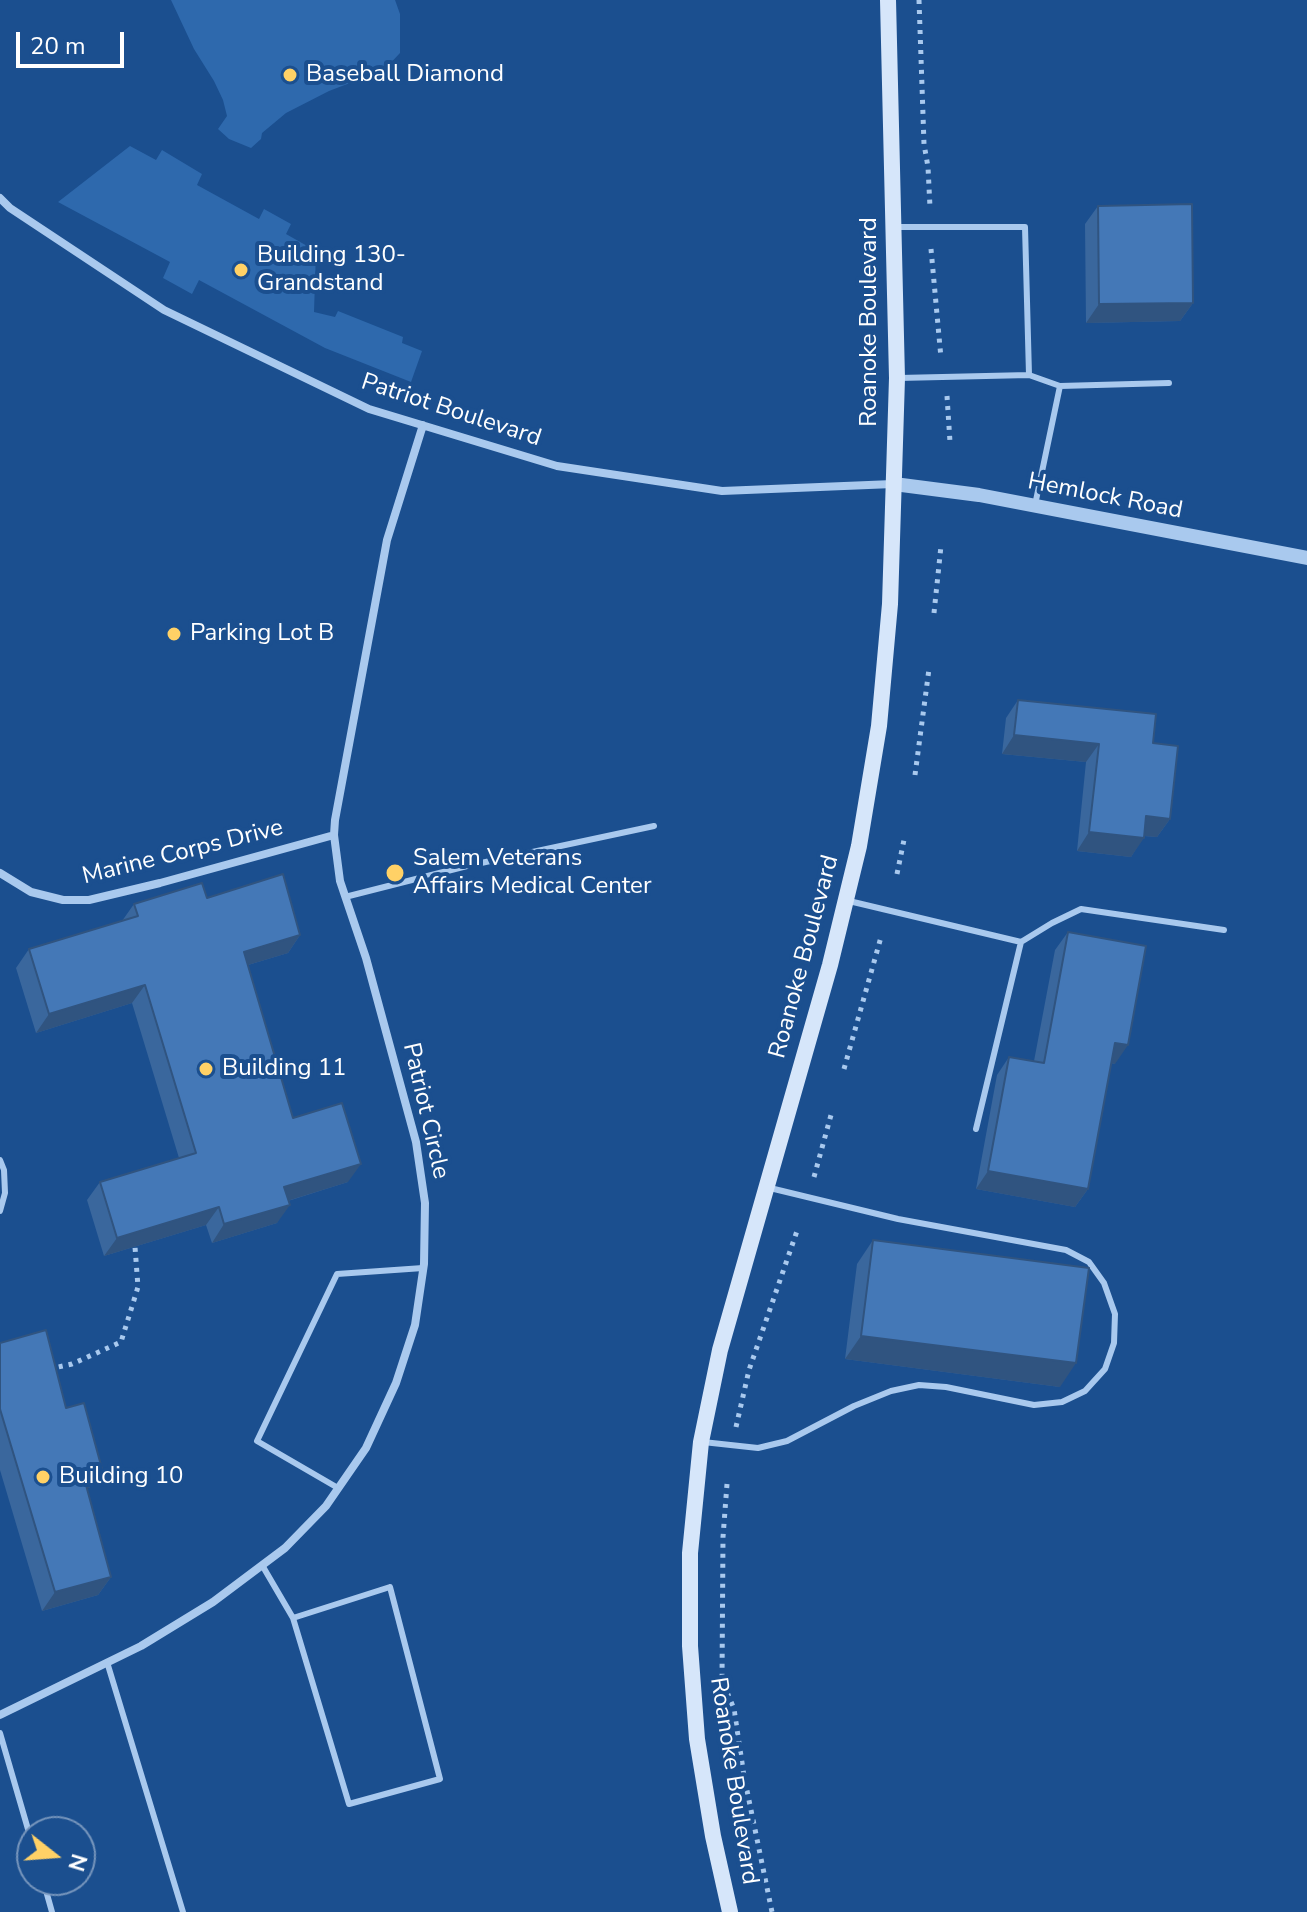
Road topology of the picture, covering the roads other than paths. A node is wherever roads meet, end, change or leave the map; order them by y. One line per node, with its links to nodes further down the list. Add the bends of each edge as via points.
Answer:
1 (888, 0): 3 (main road, Roanoke Boulevard)
2 (0, 198): 8 (street, Patriot Boulevard, via 164,310 369,409)
3 (894, 227): 4 (lane, via 1025,227); 5 (main road, Roanoke Boulevard)
4 (1029, 375): 5 (lane); 7 (lane)
5 (897, 378): 9 (main road, Roanoke Boulevard)
6 (1169, 383): 7 (lane)
7 (1060, 386): 10 (lane)
8 (423, 425): 9 (street, Patriot Boulevard, via 557,466 722,491); 13 (street, Patriot Circle, via 387,540)
9 (894, 484): 10 (street, Hemlock Road); 16 (main road, Roanoke Boulevard, via 879,726)
10 (1035, 505): 11 (street, Hemlock Road)
11 (1307, 558)
12 (654, 826): 15 (lane)
13 (334, 835): 14 (street, Marine Corps Drive, via 89,900 31,892); 15 (street, Patriot Circle)
14 (0, 873)
15 (345, 897): 23 (street, Patriot Circle, via 416,1142 425,1203)
16 (845, 900): 18 (lane); 21 (main road, Roanoke Boulevard)
17 (1224, 930): 18 (lane, via 1081,909)
18 (1021, 942): 19 (lane)
19 (976, 1129)
20 (0, 1160): 22 (lane, via 5,1193)
21 (766, 1187): 24 (main road, Roanoke Boulevard, via 720,1350); 24 (lane, via 898,1219 1066,1250 1089,1262 1104,1283 1115,1314 1114,1343 1105,1369 1085,1391 1062,1402 1034,1405 919,1385 854,1406 787,1441 758,1448)
22 (0, 1211)
23 (423, 1268): 25 (street, Patriot Circle, via 415,1325 396,1383 366,1448); 25 (lane, via 337,1274 257,1441)
24 (701, 1442): 34 (main road, Roanoke Boulevard, via 690,1553 690,1646 697,1739)
25 (338, 1488): 26 (street, Patriot Circle, via 285,1548)
26 (262, 1565): 27 (lane); 28 (street, Patriot Circle, via 213,1602)
27 (293, 1618): 27 (lane, via 390,1587 440,1779 349,1804)
28 (107, 1662): 29 (street, Patriot Circle); 33 (lane)
29 (0, 1715)
30 (0, 1733): 31 (lane)
31 (3, 1757): 32 (lane)
32 (23, 1816)
33 (183, 1912)
34 (730, 1912)

